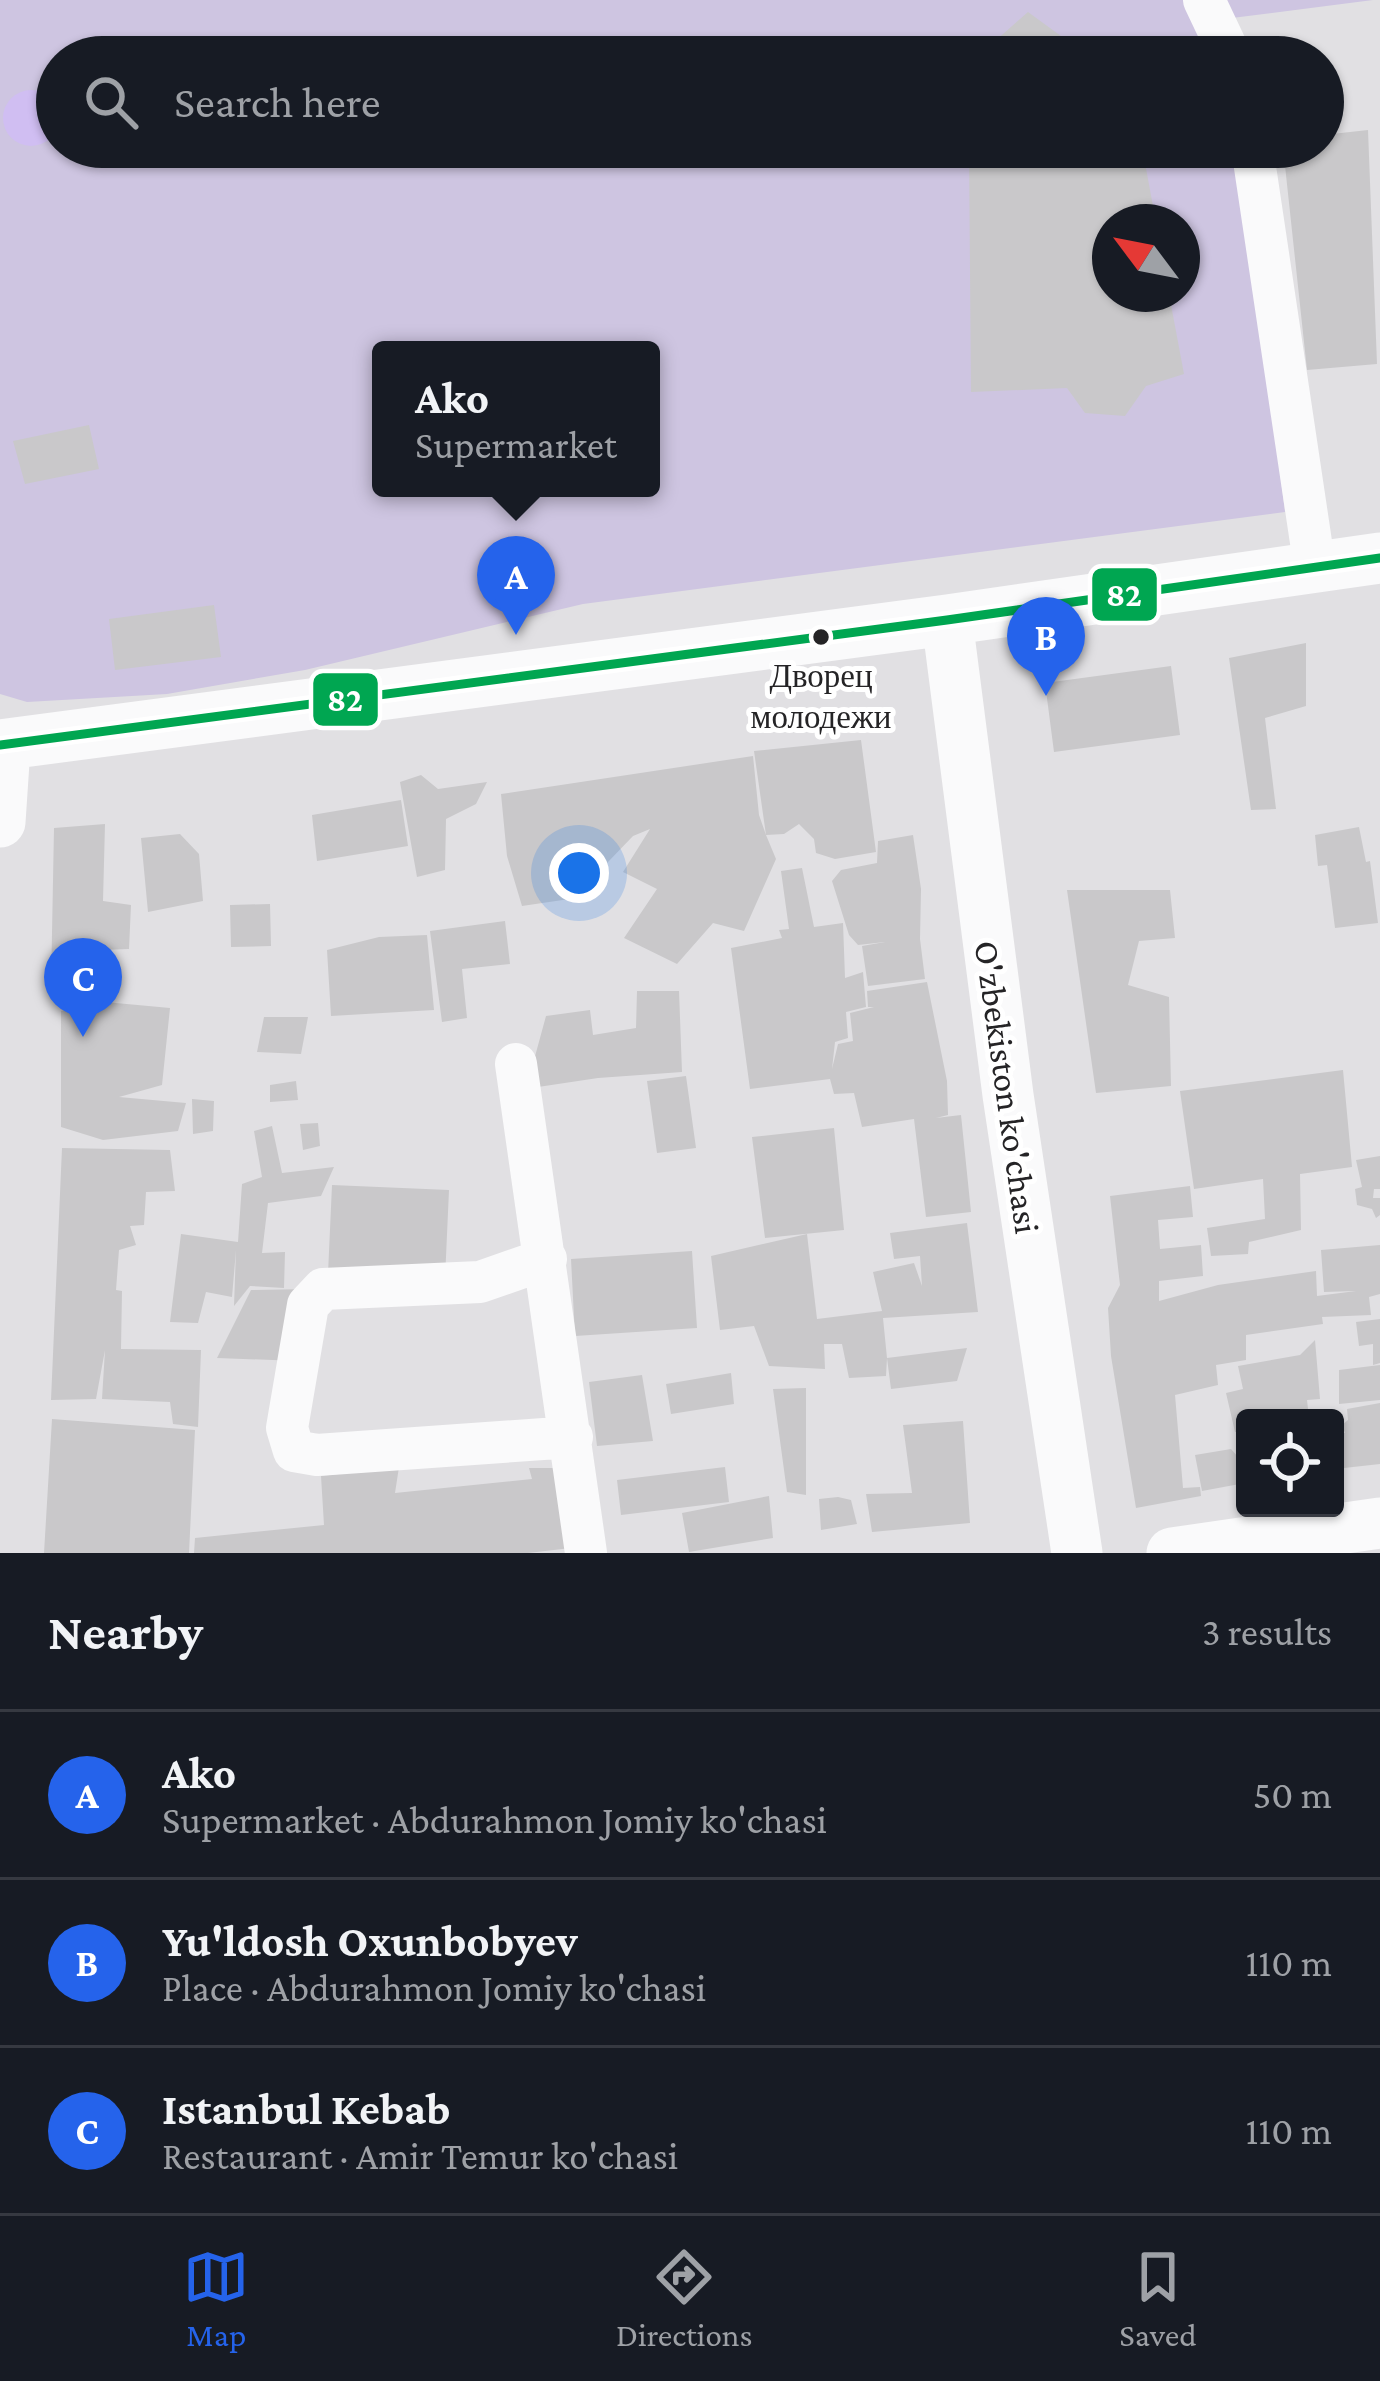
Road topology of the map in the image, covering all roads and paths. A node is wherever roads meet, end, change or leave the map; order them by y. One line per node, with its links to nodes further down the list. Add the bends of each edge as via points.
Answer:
1 (1204, 0): 2 (lane)
2 (1221, 36)
3 (1255, 168): 5 (lane)
4 (1380, 558): 5 (main road)
5 (1315, 569): 6 (main road)
6 (932, 621): 7 (main road); 14 (main road, O'zbekiston ko'chasi)
7 (3, 746): 8 (main road)
8 (0, 822)
9 (516, 1064): 10 (lane)
10 (546, 1259): 11 (lane); 11 (lane, via 480,1282 323,1288 308,1305 287,1428 294,1451 317,1455)
11 (572, 1437): 13 (lane)
12 (1380, 1523): 15 (main road)
13 (586, 1553)
14 (1077, 1553)
15 (1172, 1553)

